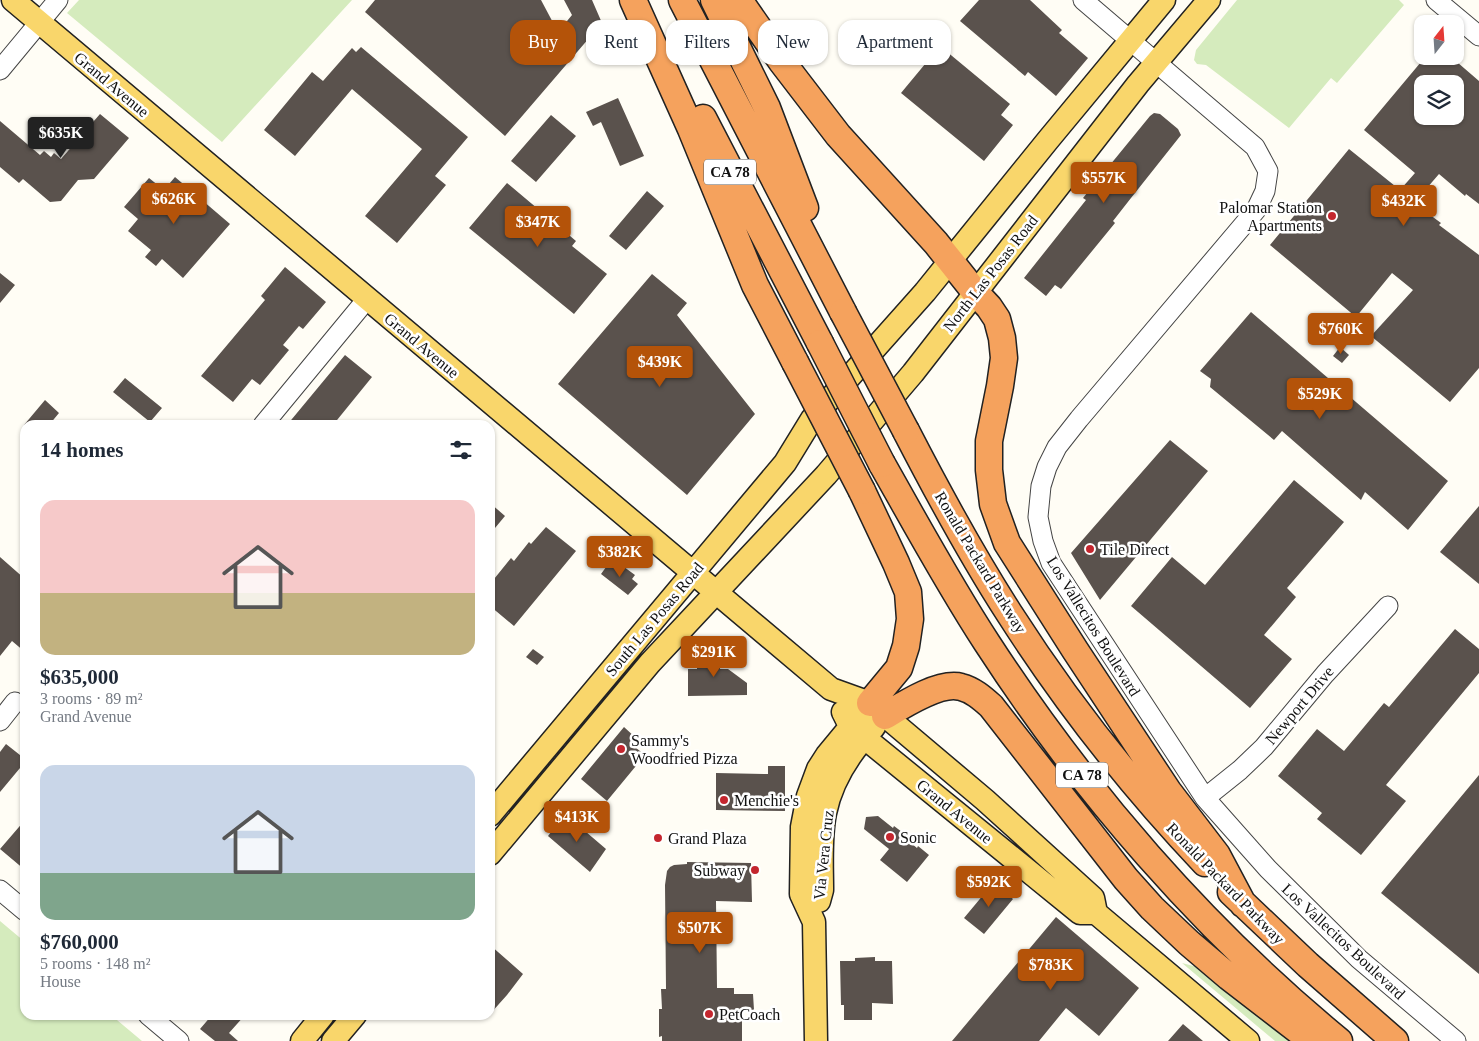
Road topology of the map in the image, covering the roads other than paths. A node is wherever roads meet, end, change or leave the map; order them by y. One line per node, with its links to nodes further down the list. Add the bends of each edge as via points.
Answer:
1 (13, 0): 12 (main road, Grand Avenue)
2 (58, 0): 12 (street)
3 (633, 0): 28 (highway, bridge, via 691,129 754,285 862,491 908,592 910,619 906,646 899,668)
4 (641, 0): 49 (highway, CA 78, bridge, via 882,464 986,643 1035,714 1141,847 1263,974)
5 (682, 0): 20 (highway, Ronald Packard Parkway / CA 78)
6 (714, 0): 20 (highway, via 767,108)
7 (739, 0): 17 (highway, via 838,135)
8 (1083, 0): 14 (street, Los Vallecitos Boulevard)
9 (1164, 0): 14 (main road)
10 (1209, 0): 15 (main road, North Las Posas Road)
11 (1436, 0): 13 (street)
12 (40, 23): 16 (street); 19 (main road, Grand Avenue)
13 (1479, 36)
14 (1131, 40): 15 (street, Los Vallecitos Boulevard); 17 (main road)
15 (1157, 62): 18 (main road, North Las Posas Road); 31 (street, Los Vallecitos Boulevard, via 1255,147 1268,171 1265,191 1256,210 1057,447 1041,486 1038,517 1051,563)
16 (0, 70)
17 (951, 262): 18 (highway); 23 (main road, South Las Posas Road, via 812,420 785,463)
18 (975, 292): 22 (main road, North Las Posas Road); 37 (highway, via 990,307 1002,338 1004,358 990,441 989,470 993,504 1007,543 1168,791 1217,855)
19 (367, 299): 21 (street); 23 (main road, Grand Avenue)
20 (843, 312): 37 (highway, Ronald Packard Parkway / CA 78, bridge, via 937,491 1009,613 1108,752 1165,821)
21 (267, 420)
22 (826, 475): 24 (main road, South Las Posas Road)
23 (693, 572): 24 (main road, Grand Avenue); 32 (main road, South Las Posas Road)
24 (717, 592): 26 (main road, Grand Avenue); 34 (main road, South Las Posas Road, via 650,663)
25 (1388, 606): 31 (street, Newport Drive, via 1264,747)
26 (831, 689): 28 (main road, Grand Avenue); 30 (main road, Grand Avenue)
27 (15, 702): 29 (street)
28 (877, 709): 30 (main road, Via Vera Cruz); 35 (main road, Grand Avenue); 48 (highway, via 908,703 943,686 960,686 976,693 990,706 1152,908 1229,977)
29 (0, 721)
30 (857, 731): 33 (main road, Grand Avenue); 46 (main road, Via Vera Cruz, via 827,755 818,769 802,827 801,894 816,912)
31 (1205, 798): 51 (street, Los Vallecitos Boulevard, via 1268,869 1359,960)
32 (495, 809)
33 (983, 834): 35 (main road, via 996,830 1032,854); 39 (main road, Grand Avenue, via 1080,913)
34 (495, 848)
35 (1053, 861): 39 (main road, Grand Avenue, via 1093,898)
36 (0, 890): 38 (street)
37 (1243, 904): 50 (highway, Ronald Packard Parkway / CA 78)
38 (20, 907)
39 (1096, 913): 47 (main road, Grand Avenue)
40 (154, 1020): 43 (street)
41 (319, 1020): 44 (main road)
42 (351, 1020): 45 (main road)
43 (179, 1041)
44 (302, 1041)
45 (333, 1041)
46 (816, 1041)
47 (1248, 1041)
48 (1312, 1041)
49 (1339, 1041)
50 (1395, 1041)
51 (1456, 1041)

